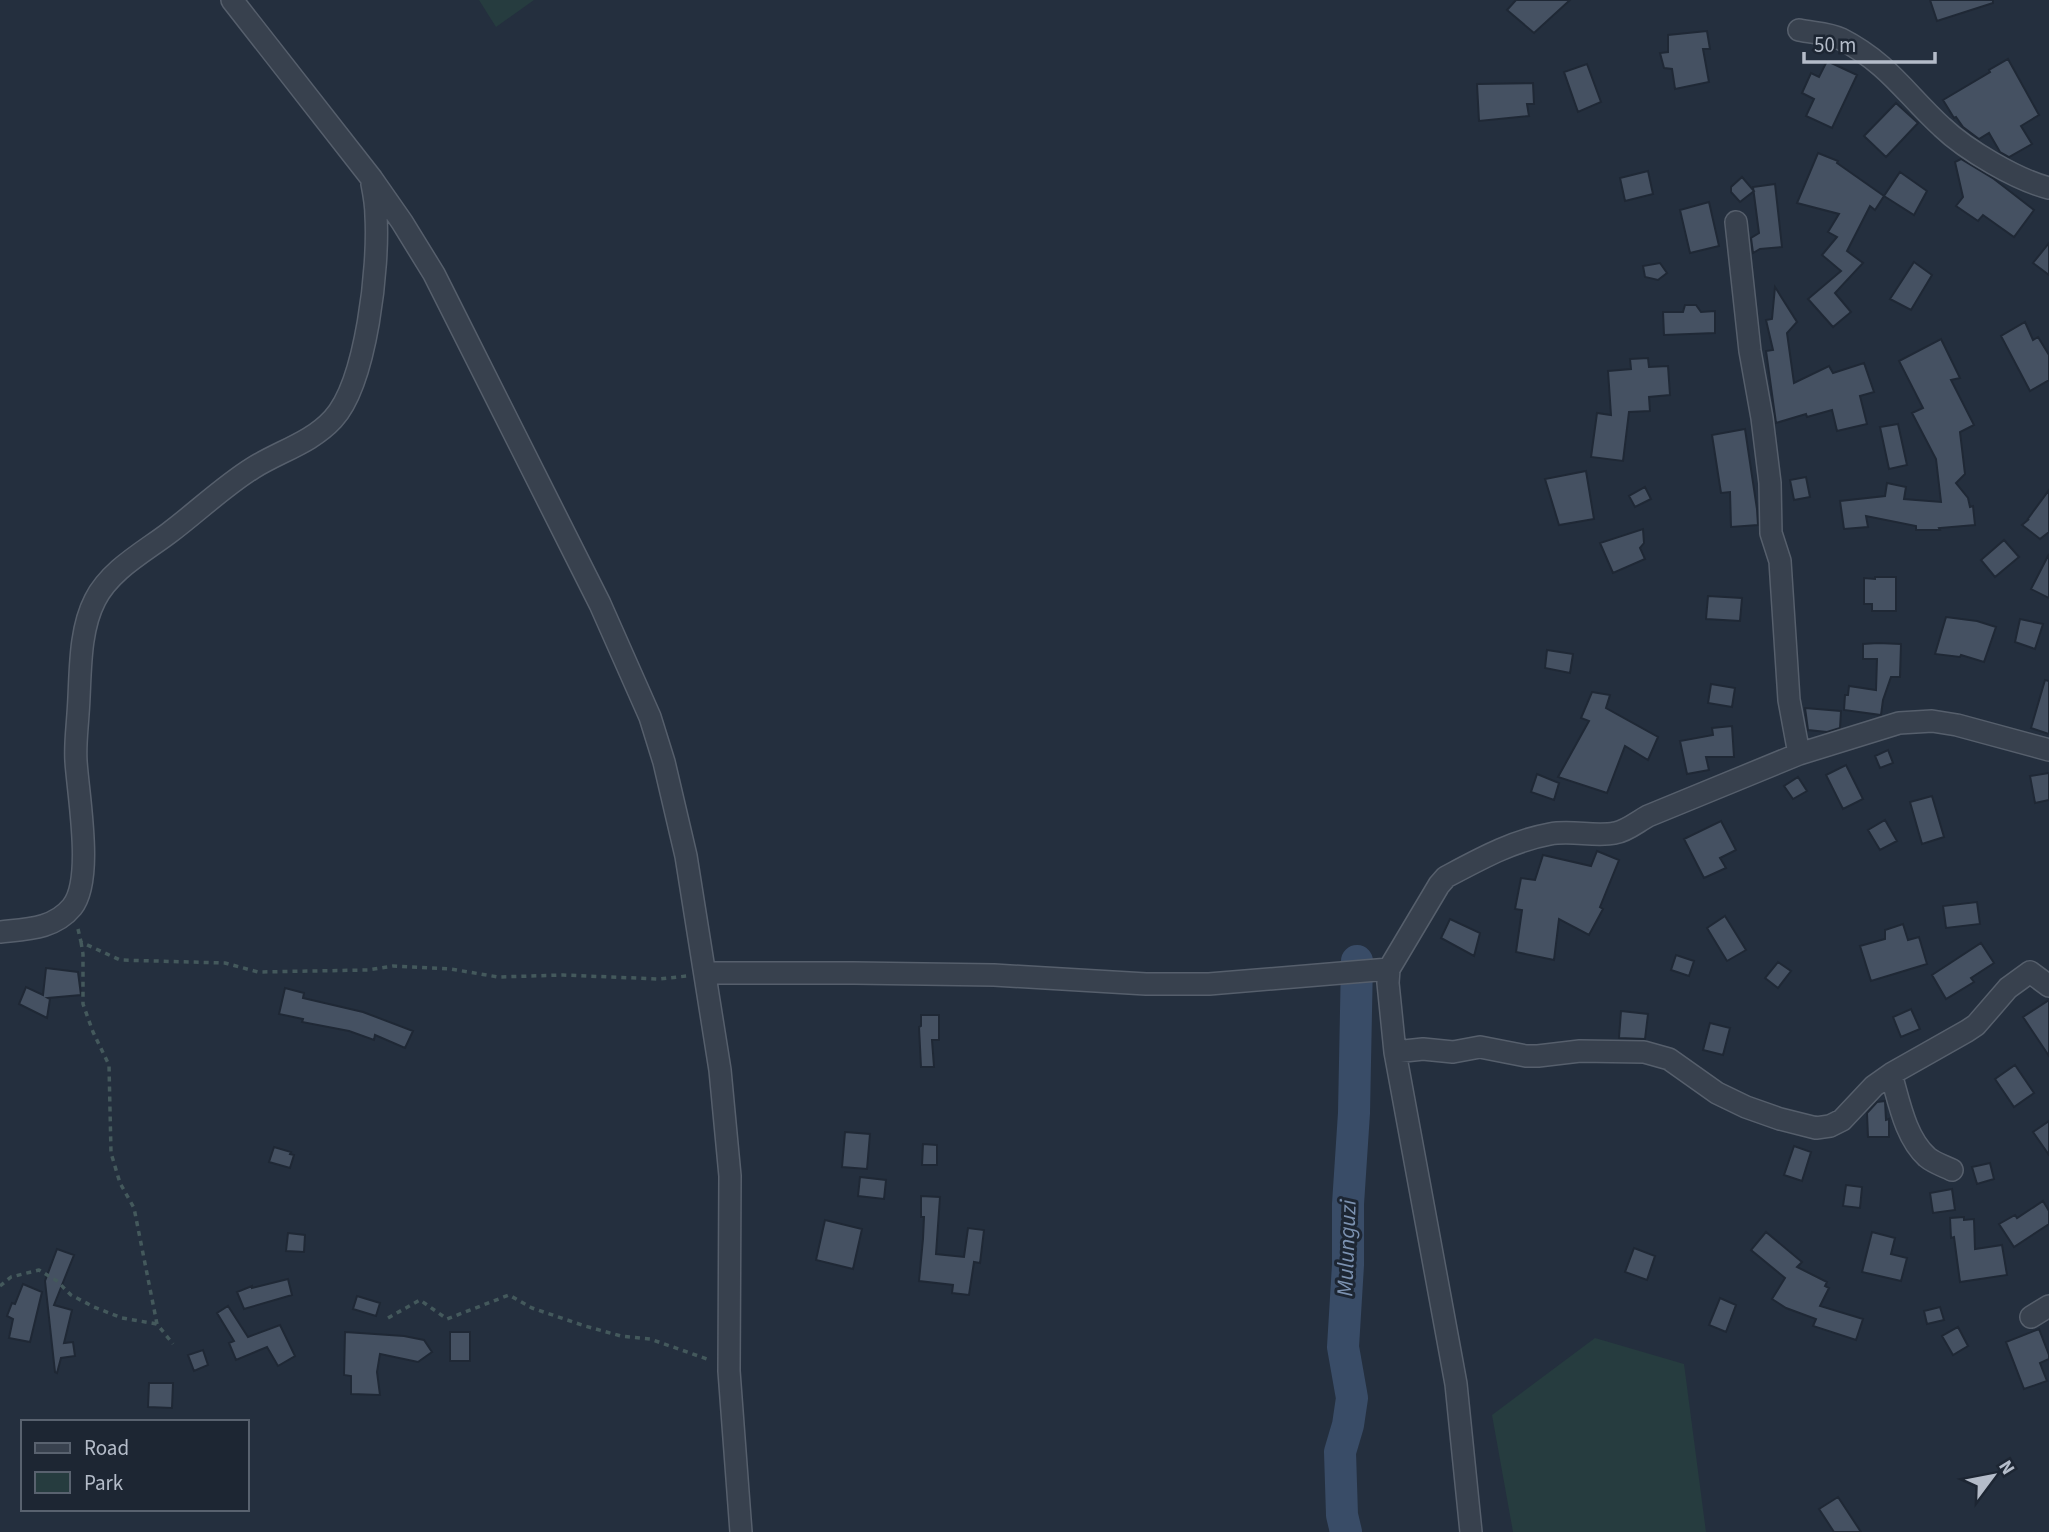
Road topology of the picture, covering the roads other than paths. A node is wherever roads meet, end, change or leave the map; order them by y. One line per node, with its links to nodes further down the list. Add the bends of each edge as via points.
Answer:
1 (232, 0): 3 (street)
2 (1800, 30): 4 (street, via 1838,38 1870,56 1943,128 2000,167)
3 (372, 178): 8 (street, via 376,217 373,296 351,391 341,410 316,434 249,470 102,588 91,608 84,638 75,747 81,888 73,906 57,921); 10 (street, via 434,274 594,592 650,717 686,856)
4 (2049, 188)
5 (1736, 222): 7 (street, via 1770,483 1771,533 1780,561 1789,700)
6 (2049, 750): 7 (street, via 1932,721 1899,723)
7 (1799, 754): 9 (street, via 1622,831 1553,833 1501,848 1468,865 1439,886)
8 (0, 932)
9 (1389, 969): 10 (street, via 1209,984 994,975); 12 (street)
10 (705, 972): 15 (street, via 730,1176 729,1366)
11 (2049, 986): 13 (street, via 2030,972 2008,988 1976,1025)
12 (1395, 1052): 13 (street, via 1480,1047 1526,1056 1644,1052 1669,1059 1745,1107 1816,1128 1842,1120); 16 (street, via 1457,1384)
13 (1891, 1074): 14 (street, via 1915,1140 1927,1156)
14 (1952, 1170)
15 (741, 1532)
16 (1471, 1532)

